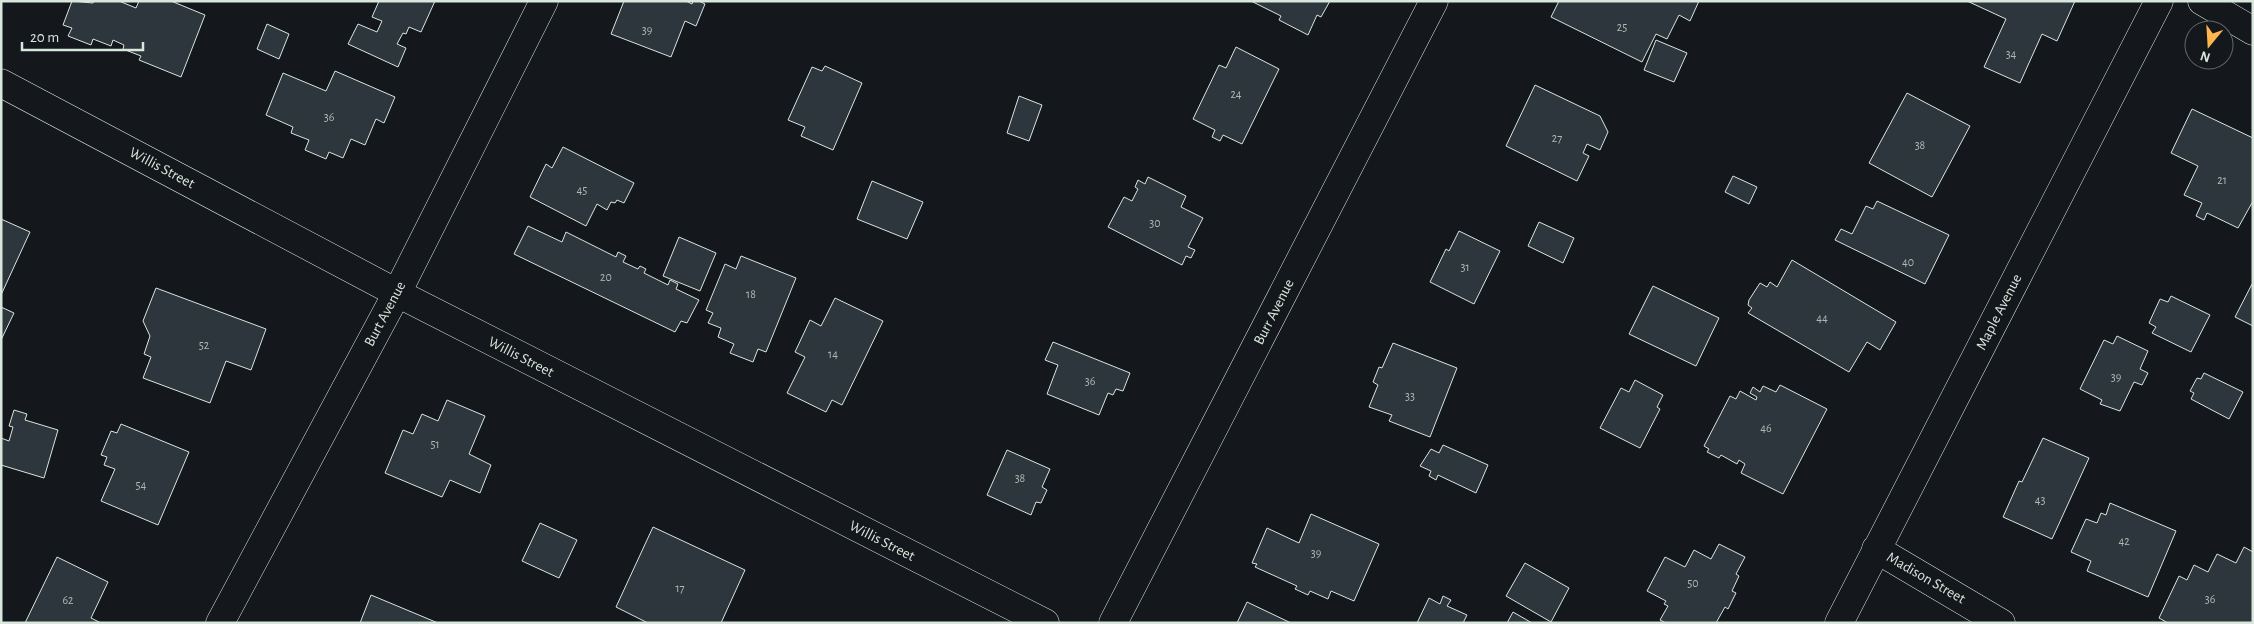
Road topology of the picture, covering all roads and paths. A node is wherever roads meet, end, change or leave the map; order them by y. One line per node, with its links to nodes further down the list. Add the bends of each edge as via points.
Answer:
1 (544, 1): 7 (street, Burt Avenue)
2 (1434, 1): 11 (street, Burr Avenue)
3 (2160, 1): 8 (street, Maple Avenue)
4 (2202, 1): 5 (street)
5 (2253, 31)
6 (1, 83): 7 (street, Willis Street)
7 (397, 292): 9 (street, Burt Avenue); 10 (street, Willis Street)
8 (1876, 549): 12 (street, Maple Avenue); 13 (street, Madison Street)
9 (220, 623)
10 (1045, 623)
11 (1113, 623)
12 (1839, 623)
13 (2001, 623)

